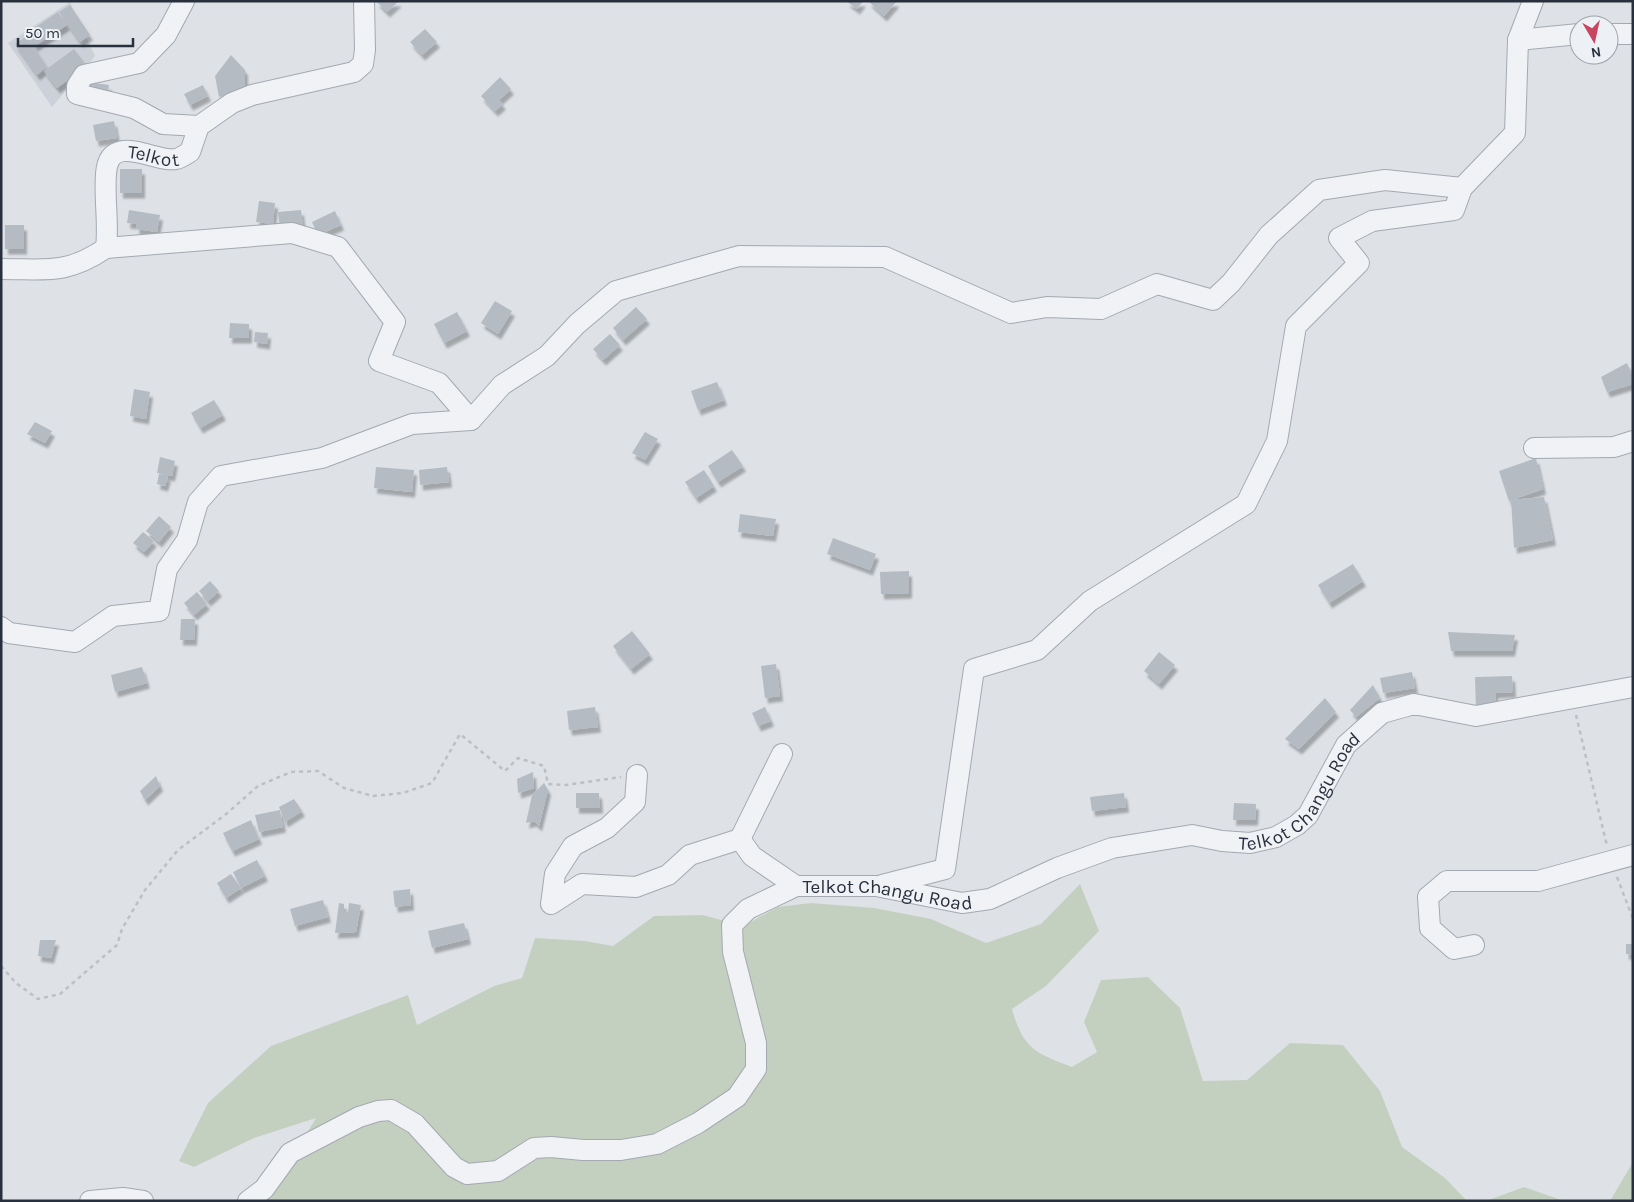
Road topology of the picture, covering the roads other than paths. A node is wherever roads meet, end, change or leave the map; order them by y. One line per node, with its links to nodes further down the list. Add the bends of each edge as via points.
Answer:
1 (184, 1): 8 (street, via 166,36 139,63 84,75 77,86 77,94 134,108 163,124)
2 (364, 1): 8 (street, Telkot, via 365,50 363,64 354,72 252,95 232,103)
3 (1533, 1): 7 (street)
4 (1619, 34): 5 (street)
5 (1633, 34)
6 (1569, 35): 7 (street)
7 (1518, 40): 9 (street, via 1515,133)
8 (198, 126): 10 (street, Telkot, via 190,152 176,159 133,150 118,152 108,161 104,198 108,230)
9 (1462, 188): 12 (street, via 1385,180 1319,190 1269,234 1231,283 1213,300 1157,284 1101,309 1047,306 1011,313 885,257 739,256 616,291 577,324 547,356 502,384); 24 (street, via 1454,210 1372,221 1339,238 1359,262 1296,326 1276,441 1246,504 1090,601 1037,650 974,669 945,869)
10 (106, 248): 11 (street, via 91,258 51,271); 12 (street, via 292,233 338,247 395,322 379,361 439,383)
11 (1, 269)
12 (471, 420): 15 (street, via 412,424 322,458 221,476 198,502 187,540 167,569 159,611 112,616 75,642 10,633)
13 (1633, 441): 14 (street, via 1614,447)
14 (1534, 448)
15 (1, 627)
16 (1633, 674): 18 (street)
17 (1633, 687): 18 (street, Telkot Changu Road)
18 (1572, 699): 24 (street, Telkot Changu Road, via 1476,716 1414,704 1382,713 1346,745 1308,815 1276,837 1250,843 1192,835 1112,848 1057,868 990,899 962,902)
19 (782, 754): 21 (street)
20 (637, 775): 21 (street, via 634,802 607,828 573,846 555,874 551,904 582,884 636,887 668,874 690,855)
21 (740, 839): 23 (street, via 752,856)
22 (1633, 855): 25 (street, via 1538,881 1447,881 1428,897 1430,928 1454,948)
23 (796, 886): 24 (street, Telkot Changu Road); 28 (street, Telkot Changu Road, via 748,909 732,925 733,952 756,1044 756,1069 737,1097 698,1124 657,1144 621,1150 534,1148 498,1171 467,1174 454,1167 415,1124 390,1110 378,1111 359,1117 290,1153 264,1189)
24 (876, 886)
25 (1474, 945)
26 (90, 1201): 27 (street, via 123,1198)
27 (143, 1201)
28 (248, 1201)

